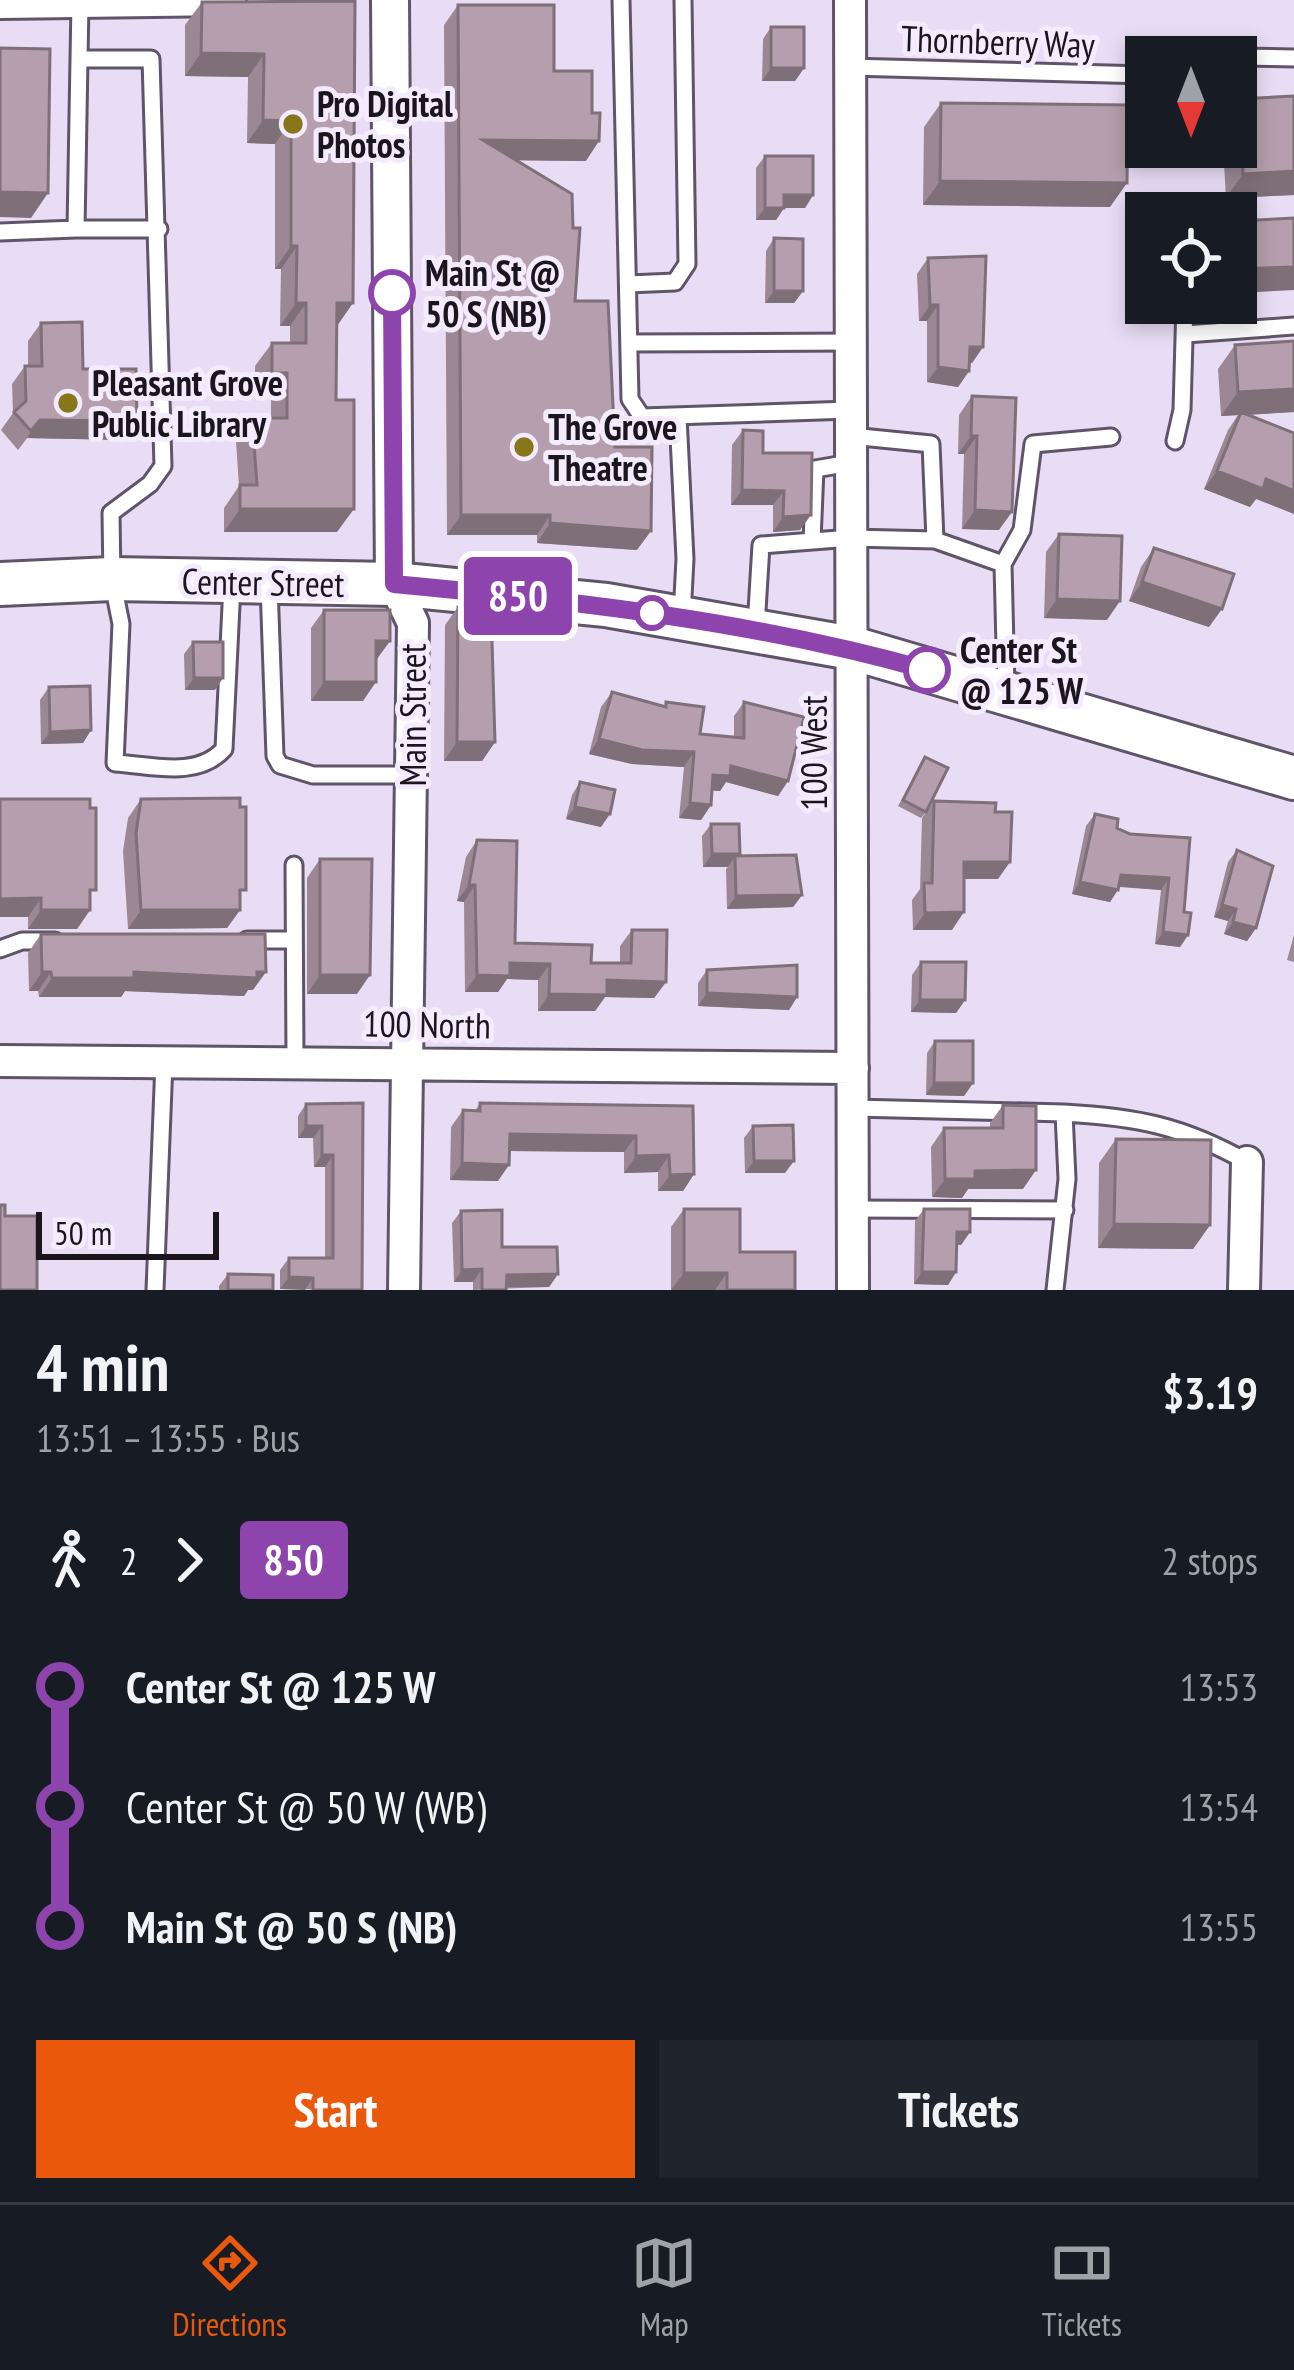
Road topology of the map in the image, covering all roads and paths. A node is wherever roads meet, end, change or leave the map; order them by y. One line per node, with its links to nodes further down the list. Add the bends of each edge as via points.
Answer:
1 (230, 0): 7 (street)
2 (390, 0): 33 (street, Main Street)
3 (622, 0): 16 (lane)
4 (683, 0): 16 (lane, via 687,264 675,282)
5 (850, 0): 11 (street, 100 West)
6 (0, 3): 7 (street)
7 (80, 3): 10 (lane)
8 (1257, 57): 9 (lane)
9 (1294, 58)
10 (79, 59): 13 (lane); 14 (lane, via 151,58)
11 (849, 67): 12 (lane, Thornberry Way); 20 (street, 100 West)
12 (1125, 74)
13 (76, 229): 14 (lane); 15 (lane)
14 (159, 229): 30 (lane, via 163,466 111,513)
15 (0, 232)
16 (628, 284): 21 (lane)
17 (1186, 324): 19 (lane)
18 (1294, 326): 19 (lane)
19 (1186, 334): 25 (lane)
20 (850, 342): 21 (lane); 23 (street, 100 West)
21 (629, 343): 22 (lane, via 630,399 642,417)
22 (678, 416): 23 (lane); 34 (lane)
23 (850, 436): 26 (street, 100 West); 27 (lane, via 931,444); 28 (lane, via 814,469)
24 (1111, 436): 29 (lane, via 1033,444 1022,530)
25 (1174, 442)
26 (851, 538): 27 (lane); 28 (lane); 36 (street, 100 West)
27 (935, 540): 29 (lane)
28 (812, 541): 35 (lane, via 757,548)
29 (1004, 564): 37 (lane)
30 (112, 579): 31 (main road, Center Street); 31 (lane, via 121,624 116,763 177,768 203,764 224,749); 32 (main road, Center Street)
31 (250, 582): 33 (main road, Center Street); 38 (lane, via 280,765 313,775)
32 (0, 584)
33 (394, 584): 34 (main road, Center Street); 38 (street, Main Street, via 413,623)
34 (682, 619): 35 (main road, Center Street)
35 (756, 632): 36 (main road, Center Street)
36 (852, 648): 37 (main road, Center Street); 49 (street, 100 West)
37 (1006, 692): 39 (main road, Center Street)
38 (412, 775): 48 (street, Main Street)
39 (1294, 778)
40 (294, 865): 42 (lane)
41 (226, 940): 42 (lane)
42 (293, 940): 47 (lane)
43 (67, 941): 44 (lane)
44 (0, 949)
45 (164, 1059): 46 (street, 100 North); 47 (street, 100 North); 55 (lane)
46 (0, 1061)
47 (295, 1062): 48 (street, 100 North)
48 (410, 1064): 49 (street, 100 North); 56 (street, Main Street)
49 (853, 1068): 50 (street, 100 West)
50 (853, 1108): 51 (lane); 53 (street, 100 West)
51 (1064, 1113): 52 (lane, via 1131,1117 1196,1133); 54 (lane)
52 (1247, 1162): 59 (street)
53 (853, 1209): 54 (lane); 57 (street, 100 West)
54 (1065, 1210): 58 (lane)
55 (154, 1290)
56 (404, 1290)
57 (854, 1290)
58 (1055, 1290)
59 (1244, 1290)

